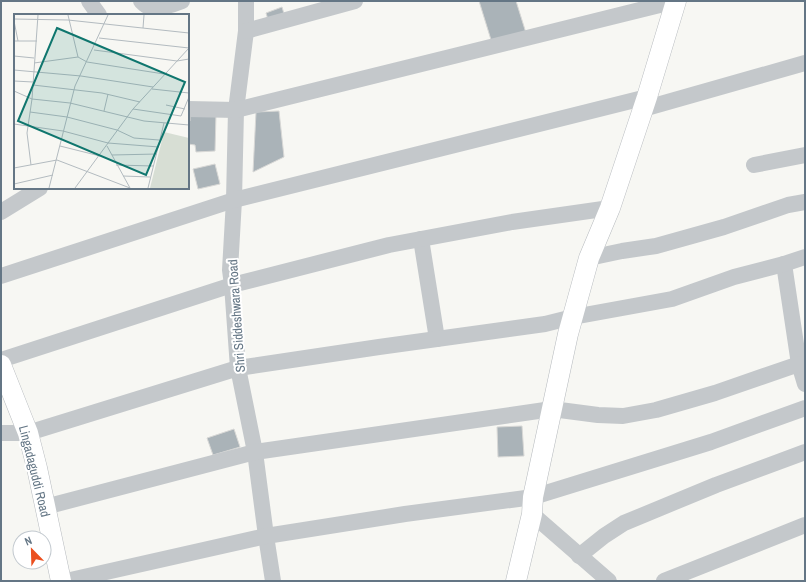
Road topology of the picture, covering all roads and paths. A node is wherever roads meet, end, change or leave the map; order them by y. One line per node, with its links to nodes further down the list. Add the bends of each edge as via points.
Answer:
1 (89, 1): 7 (street)
2 (141, 1): 3 (street, via 148,7 160,7)
3 (182, 1)
4 (246, 1): 8 (street, Shri Siddeshwara Road)
5 (355, 1): 8 (street)
6 (676, 1): 10 (main road); 12 (street)
7 (98, 14)
8 (246, 31): 12 (street, Shri Siddeshwara Road)
9 (805, 63): 10 (street)
10 (645, 103): 16 (street); 18 (main road)
11 (189, 109): 12 (street)
12 (236, 110): 16 (street, Shri Siddeshwara Road)
13 (805, 155): 14 (street)
14 (754, 165)
15 (38, 189): 19 (street)
16 (234, 200): 24 (street); 25 (street, Shri Siddeshwara Road, via 230,270)
17 (805, 202): 22 (street, via 656,246)
18 (610, 208): 20 (street, via 512,222); 22 (main road)
19 (1, 212)
20 (421, 239): 25 (street); 27 (street)
21 (805, 256): 23 (street)
22 (589, 258): 26 (main road)
23 (784, 264): 26 (street, via 672,299); 30 (street)
24 (1, 276)
25 (232, 284): 28 (street); 31 (street, Shri Siddeshwara Road)
26 (573, 317): 27 (street, via 545,324); 34 (main road)
27 (437, 339): 31 (street)
28 (1, 360)
29 (1, 364): 36 (main road, Lingadaguddi Road)
30 (799, 364): 32 (street); 34 (street, via 715,393 649,412 623,416)
31 (238, 368): 36 (street); 37 (street, Shri Siddeshwara Road)
32 (805, 384)
33 (805, 408): 40 (street)
34 (552, 409): 37 (street); 40 (main road)
35 (1, 433): 36 (street)
36 (28, 433): 39 (main road, Lingadaguddi Road)
37 (255, 452): 39 (street); 42 (street, Shri Siddeshwara Road)
38 (805, 452): 43 (street, via 624,523)
39 (44, 506): 44 (main road, Lingadaguddi Road)
40 (532, 506): 42 (street, via 405,514); 43 (street); 47 (main road)
41 (805, 525): 49 (street)
42 (266, 536): 45 (street); 46 (street, Shri Siddeshwara Road)
43 (579, 556): 48 (street)
44 (61, 581)
45 (66, 581)
46 (273, 581)
47 (516, 581)
48 (609, 581)
49 (664, 581)

